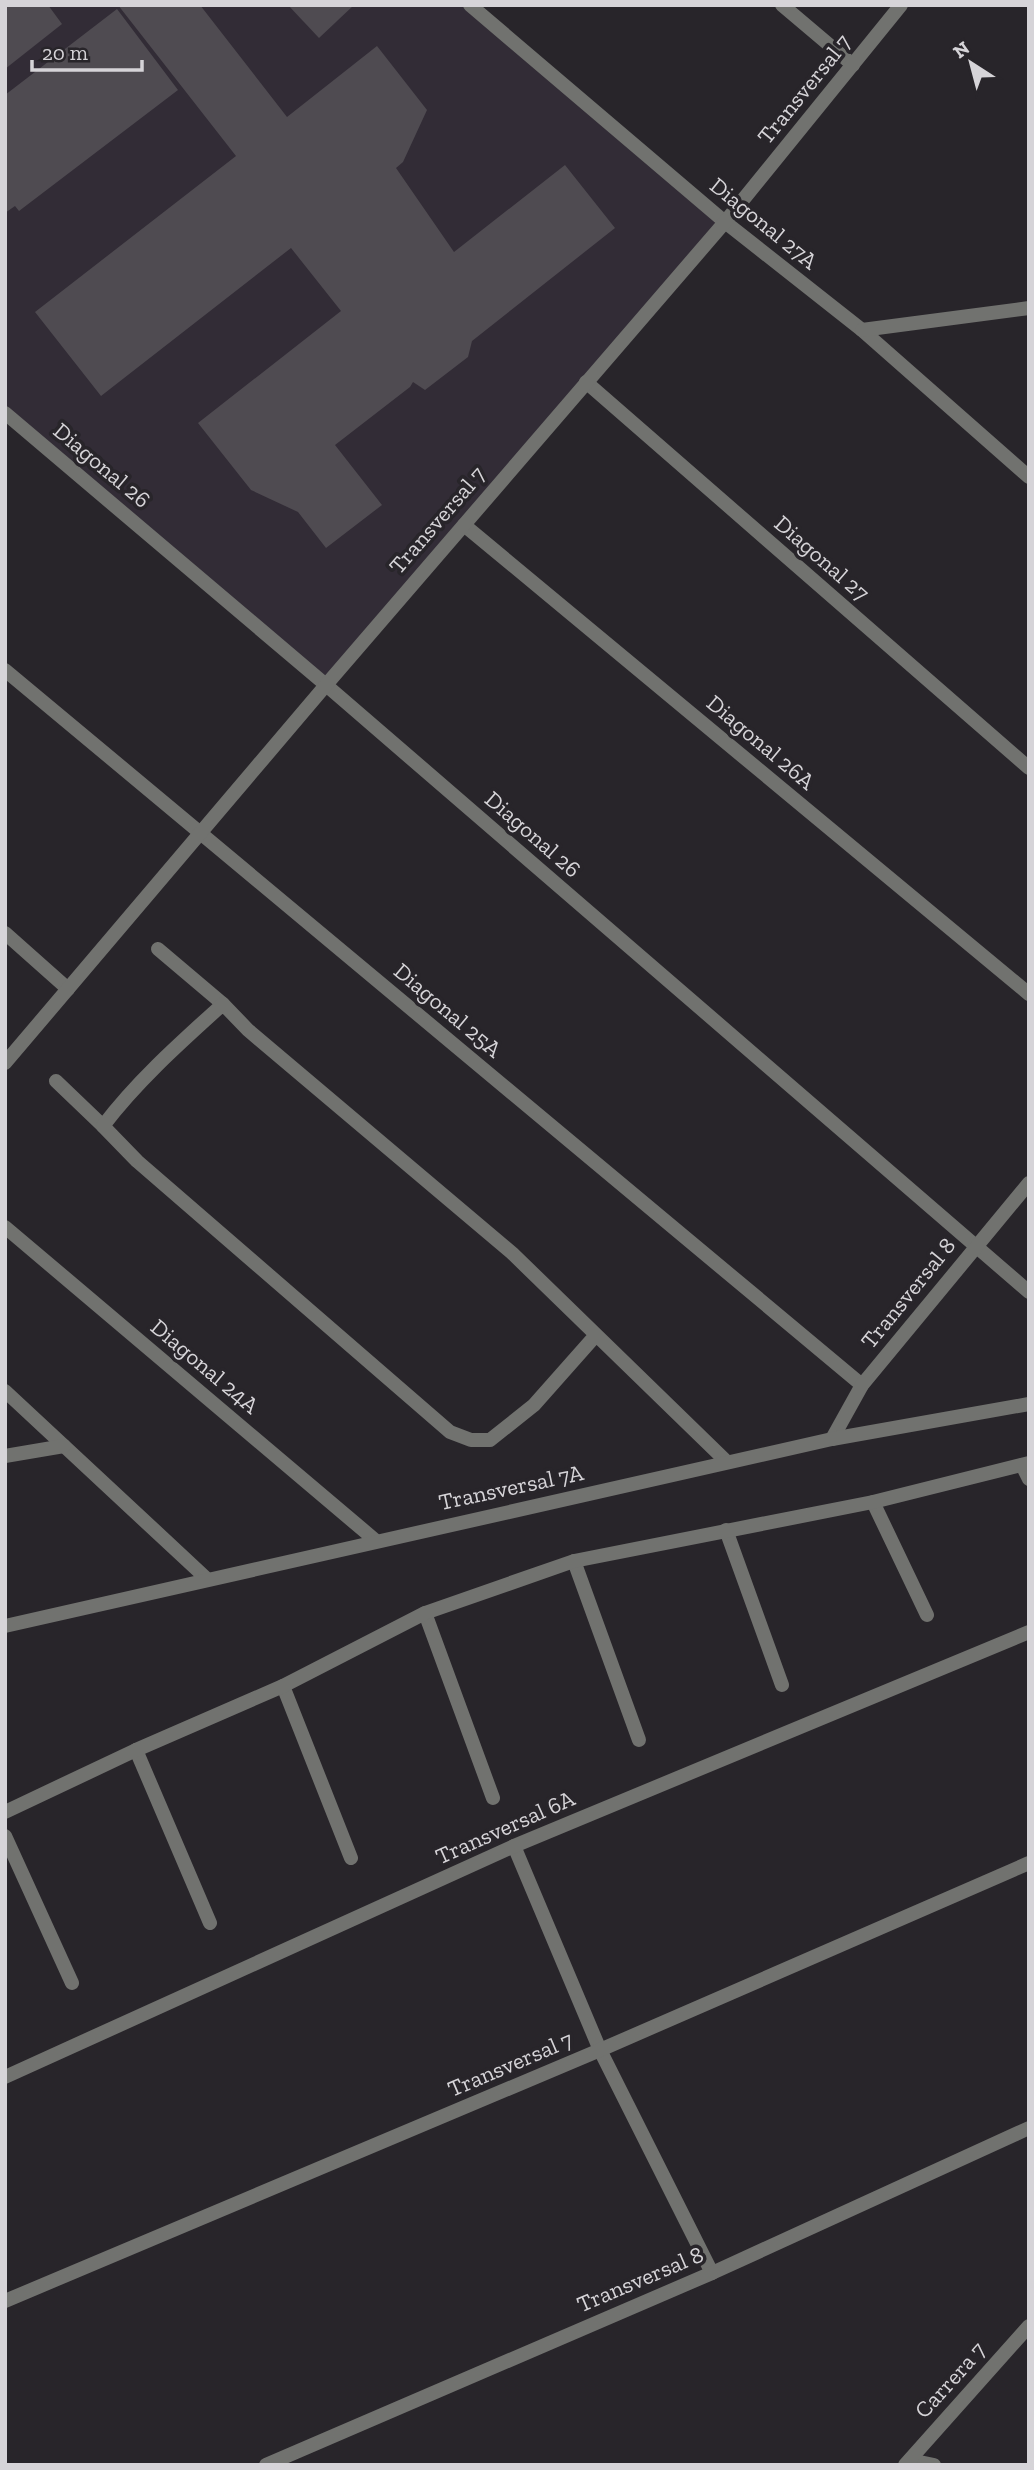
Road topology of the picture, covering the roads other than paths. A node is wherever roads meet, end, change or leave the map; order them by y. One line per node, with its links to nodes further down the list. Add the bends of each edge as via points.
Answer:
1 (470, 5): 5 (street, Diagonal 27A)
2 (782, 5): 4 (street)
3 (901, 5): 4 (street, Transversal 7)
4 (853, 65): 5 (street, Transversal 7)
5 (726, 222): 7 (street, Diagonal 27A); 8 (street, Transversal 7)
6 (1029, 308): 7 (street)
7 (862, 330): 10 (street, Diagonal 27A)
8 (586, 382): 11 (street, Transversal 7); 14 (street, Diagonal 27)
9 (5, 413): 13 (street, Diagonal 26)
10 (1029, 477)
11 (464, 524): 13 (street, Transversal 7); 19 (street, Diagonal 26A)
12 (5, 670): 15 (street, Diagonal 25A)
13 (326, 685): 15 (street, Transversal 7); 26 (street, Diagonal 26)
14 (1029, 768)
15 (201, 834): 18 (street, Transversal 7); 29 (street, Diagonal 25A)
16 (5, 933): 18 (street)
17 (158, 949): 20 (street)
18 (68, 989): 21 (street, Transversal 7)
19 (1029, 994)
20 (223, 1004): 23 (street); 28 (street, via 512,1252)
21 (5, 1063)
22 (56, 1081): 23 (street)
23 (103, 1126): 28 (street, via 137,1161 450,1432 471,1440 490,1440 534,1405)
24 (1029, 1182): 26 (street, Transversal 8)
25 (5, 1227): 40 (street, Diagonal 24A)
26 (976, 1246): 27 (street, Diagonal 26); 29 (street, Transversal 8)
27 (1029, 1292)
28 (596, 1335): 35 (street)
29 (862, 1385): 32 (street, Transversal 8)
30 (5, 1391): 33 (street)
31 (1029, 1404): 32 (street, Transversal 7A)
32 (832, 1439): 35 (street, Transversal 7A)
33 (64, 1447): 34 (street); 42 (street)
34 (5, 1456)
35 (727, 1462): 40 (street, Transversal 7A)
36 (1025, 1464): 37 (street); 38 (street)
37 (1029, 1479)
38 (873, 1502): 39 (street); 44 (street)
39 (726, 1530): 41 (street); 47 (street)
40 (375, 1540): 42 (street, Transversal 7A)
41 (574, 1561): 43 (street); 49 (street)
42 (207, 1579): 45 (street, Transversal 7A)
43 (425, 1613): 48 (street); 51 (street)
44 (927, 1615)
45 (5, 1626)
46 (1029, 1632): 54 (street, Transversal 6A)
47 (782, 1685)
48 (283, 1686): 50 (street); 55 (street)
49 (639, 1740)
50 (136, 1750): 52 (street); 57 (street)
51 (493, 1798)
52 (5, 1812)
53 (5, 1836): 58 (street)
54 (514, 1846): 59 (street); 60 (street, Transversal 6A)
55 (351, 1858)
56 (1029, 1863): 59 (street, Transversal 7)
57 (210, 1923)
58 (72, 1983)
59 (600, 2050): 62 (street); 63 (street, Transversal 7)
60 (5, 2077)
61 (1029, 2127): 62 (street, Transversal 8)
62 (712, 2273): 66 (street, Transversal 8)
63 (5, 2301)
64 (1029, 2326): 65 (street, Carrera 7)
65 (908, 2462): 67 (street)
66 (266, 2465)
67 (934, 2465)

